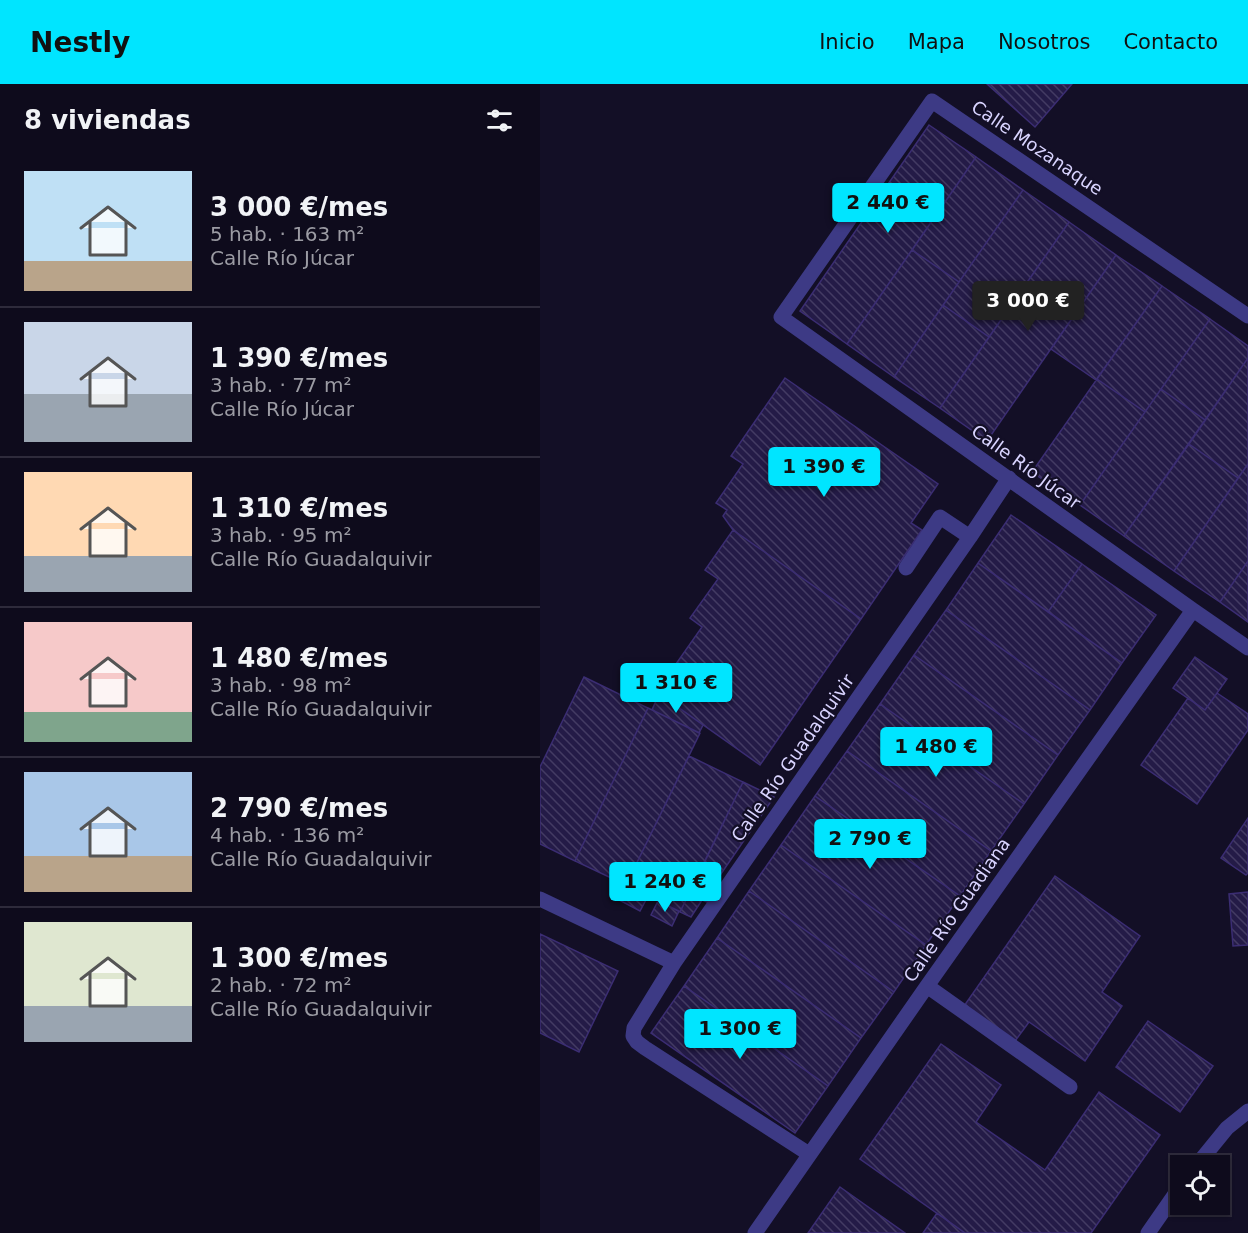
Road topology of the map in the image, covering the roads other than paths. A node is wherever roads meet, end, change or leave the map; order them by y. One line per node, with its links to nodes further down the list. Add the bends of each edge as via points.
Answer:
1 (1248, 316): 2 (street, Calle Mozanaque, via 932,101)
2 (781, 317): 3 (street, Calle Río Júcar)
3 (1009, 478): 4 (street, Calle Río Guadalquivir); 6 (street, Calle Río Júcar)
4 (970, 537): 5 (street, via 940,517); 9 (street, Calle Río Guadalquivir)
5 (906, 568)
6 (1193, 610): 7 (street, Calle Río Júcar); 10 (street, Calle Río Guadiana)
7 (1248, 648)
8 (540, 899): 9 (street)
9 (674, 963): 13 (street, Calle Río Guadalquivir, via 634,1028 637,1042)
10 (927, 986): 11 (street); 13 (street, Calle Río Guadiana)
11 (1070, 1087)
12 (1248, 1112): 14 (street, via 1227,1128)
13 (809, 1154): 16 (street, Calle Río Guadiana)
14 (1205, 1155)
15 (1170, 1201): 17 (street)
16 (755, 1233)
17 (1148, 1233)

